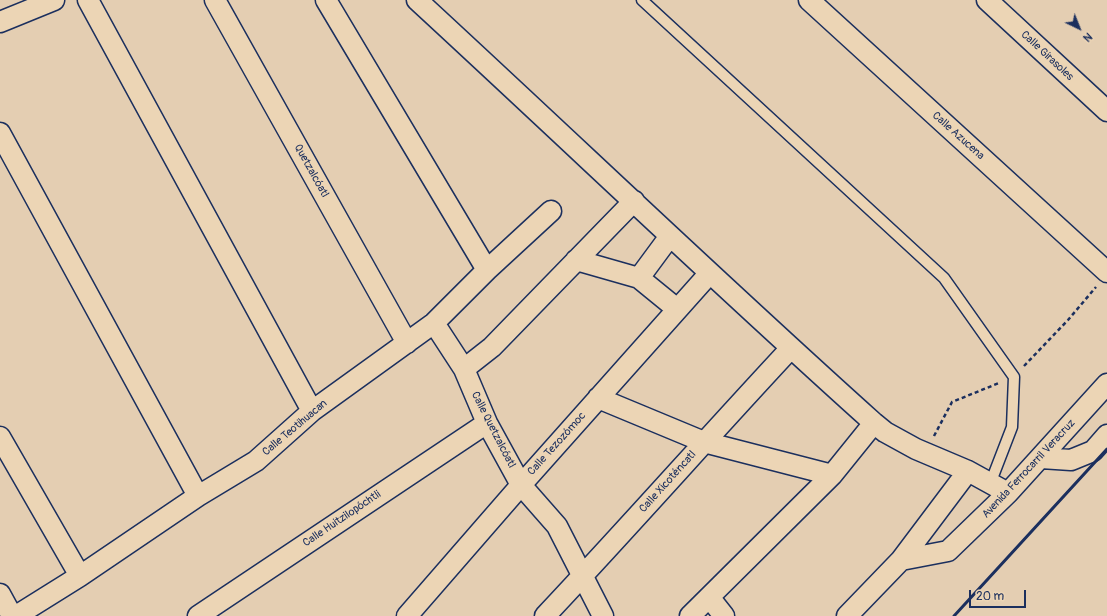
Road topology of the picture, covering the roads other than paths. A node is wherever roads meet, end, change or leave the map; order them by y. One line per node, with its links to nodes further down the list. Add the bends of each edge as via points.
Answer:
1 (54, 0): 9 (street)
2 (88, 0): 28 (street)
3 (215, 0): 23 (street, Quetzalcóatl)
4 (326, 0): 17 (street)
5 (417, 0): 13 (street)
6 (642, 0): 38 (lane, via 948,283 1014,377 1012,427)
7 (809, 0): 18 (street, Calle Azucena)
8 (987, 0): 11 (street, Calle Girasoles)
9 (27, 6): 10 (street)
10 (0, 22)
11 (1107, 111)
12 (0, 133): 40 (street)
13 (634, 201): 15 (street); 16 (street)
14 (552, 211): 17 (street, Calle Teotihuacan)
15 (670, 236): 19 (street); 20 (street)
16 (576, 260): 20 (street); 25 (street, via 492,347)
17 (487, 270): 22 (street, Calle Teotihuacan)
18 (1107, 272)
19 (709, 274): 21 (street, Calle Tezozómoc); 24 (street)
20 (639, 278): 21 (street)
21 (677, 309): 27 (street, Calle Tezozómoc)
22 (434, 323): 23 (street, Calle Teotihuacan); 25 (street, Calle Quetzalcóatl)
23 (407, 343): 28 (street, Calle Teotihuacan)
24 (791, 348): 30 (street); 33 (street, Calle Xicoténcatl)
25 (464, 369): 29 (street, Calle Quetzalcóatl)
26 (1107, 384): 34 (street, Avenida Ferrocarril Veracruz)
27 (598, 398): 33 (street); 37 (street, Calle Tezozómoc)
28 (312, 411): 40 (street, Calle Teotihuacan, via 256,461)
29 (487, 423): 37 (street, Calle Quetzalcóatl); 48 (street, Calle Huitzilopóchtli)
30 (874, 423): 35 (street, via 916,449); 36 (street)
31 (1107, 436): 34 (street, via 1093,451 1071,460)
32 (0, 437): 42 (street)
33 (704, 442): 36 (street); 43 (street, Calle Xicoténcatl)
34 (1041, 458): 39 (street, Avenida Ferrocarril Veracruz)
35 (968, 471): 38 (street); 41 (street)
36 (832, 475): 45 (street)
37 (521, 484): 43 (street, Calle Quetzalcóatl, via 557,526); 49 (street, Calle Tezozómoc)
38 (990, 484): 39 (street)
39 (1008, 494): 41 (street, Avenida Ferrocarril Veracruz, via 948,551)
40 (198, 496): 42 (street, Calle Teotihuacan)
41 (901, 560): 54 (street)
42 (80, 576): 47 (street, Calle Teotihuacan)
43 (582, 576): 50 (street, Calle Xicoténcatl); 51 (street, Calle Quetzalcóatl)
44 (0, 594): 46 (street)
45 (709, 597): 52 (street); 53 (street)
46 (12, 616)
47 (16, 616)
48 (198, 616)
49 (408, 616)
50 (545, 616)
51 (603, 616)
52 (690, 616)
53 (724, 616)
54 (847, 616)

